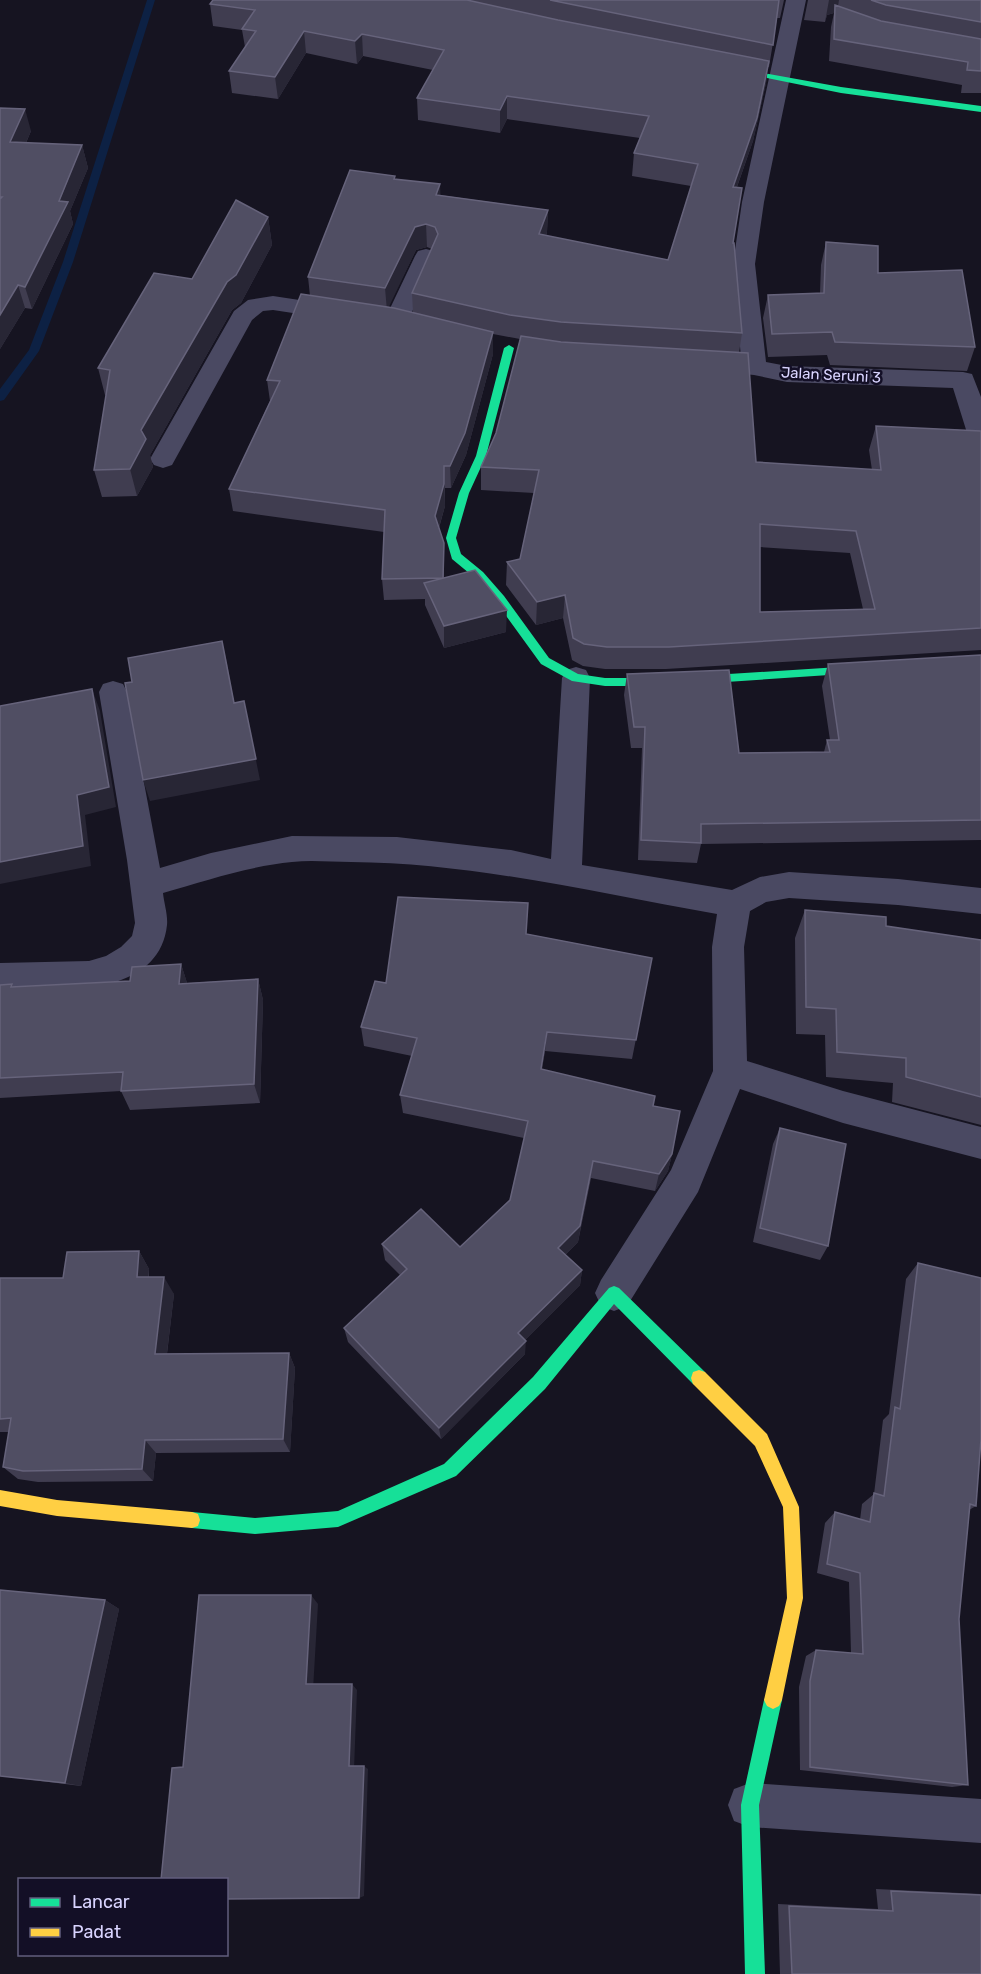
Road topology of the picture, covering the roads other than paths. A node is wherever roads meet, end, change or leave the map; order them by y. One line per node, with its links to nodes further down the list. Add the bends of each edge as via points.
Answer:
1 (796, 0): 3 (street, Jalan Seruni 3)
2 (709, 64): 3 (street)
3 (779, 78): 4 (street); 8 (street, Jalan Seruni 3, via 744,264)
4 (981, 109)
5 (426, 256): 11 (street, via 388,320 273,303 256,305 242,316)
6 (508, 347): 13 (street, via 481,456 464,493 451,538 456,556 500,598 545,661)
7 (686, 363): 8 (street)
8 (754, 367): 9 (street, Jalan Seruni 3, via 787,375)
9 (972, 380): 10 (street, Jalan Seruni 3)
10 (981, 436)
11 (163, 459)
12 (888, 668): 13 (street, via 666,682)
13 (576, 678): 15 (street)
14 (113, 692): 16 (street)
15 (566, 875): 16 (street, via 511,863 397,850 292,849); 18 (street)
16 (145, 885): 19 (street, via 151,923 147,942 133,957 115,968 89,975)
17 (981, 901): 18 (street, via 789,885 760,890)
18 (735, 904): 20 (street, via 728,947)
19 (0, 976)
20 (730, 1071): 21 (street, via 843,1107); 22 (street, via 685,1180)
21 (981, 1143)
22 (614, 1293): 23 (street, via 539,1383 450,1470 339,1519 255,1526 57,1508); 24 (street, via 761,1440 791,1507 795,1598)
23 (0, 1498)
24 (750, 1805): 25 (street); 26 (street)
25 (981, 1821)
26 (755, 1974)

